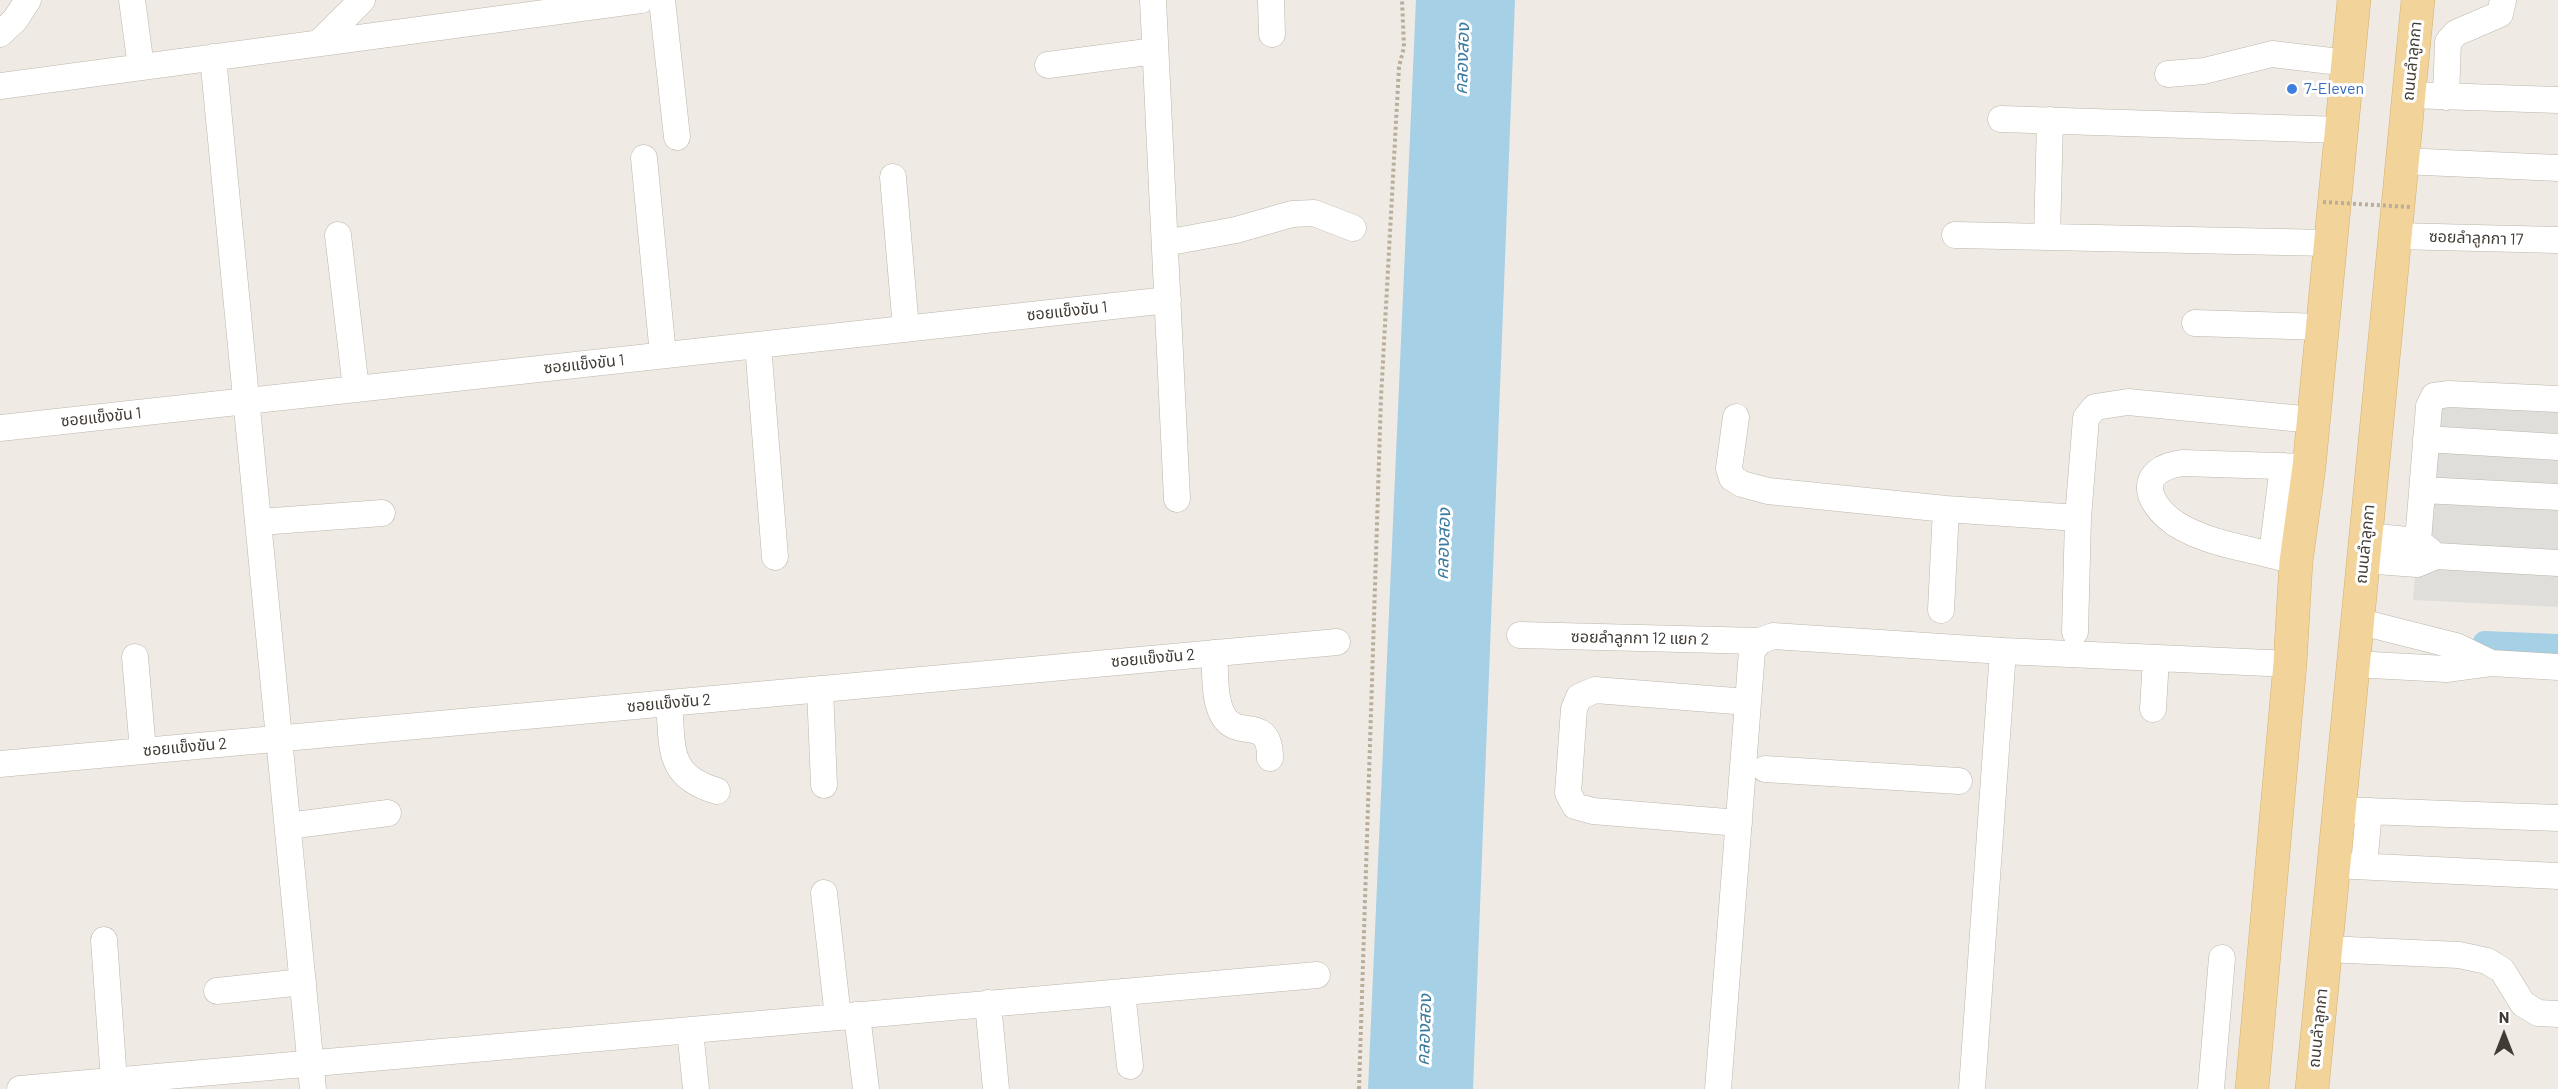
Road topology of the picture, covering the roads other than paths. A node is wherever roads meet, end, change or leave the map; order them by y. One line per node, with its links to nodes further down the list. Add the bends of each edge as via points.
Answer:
1 (28, 0): 12 (street)
2 (132, 0): 19 (street)
3 (362, 0): 14 (street)
4 (641, 0): 11 (street)
5 (662, 0): 28 (street)
6 (1152, 0): 15 (street)
7 (1271, 0): 13 (street)
8 (2354, 0): 17 (main road)
9 (2418, 0): 22 (main road, ถนนลำลูกกา)
10 (2503, 0): 23 (street, via 2500,14 2456,33 2448,42)
11 (592, 3): 14 (street)
12 (0, 34)
13 (1272, 34)
14 (319, 43): 16 (street)
15 (1155, 51): 18 (street); 39 (street)
16 (213, 57): 19 (street); 49 (street)
17 (2348, 63): 20 (street, via 2272,54 2204,71); 27 (main road)
18 (1048, 65)
19 (141, 67): 21 (street)
20 (2168, 74)
21 (0, 86)
22 (2409, 96): 23 (street); 30 (main road, ถนนลำลูกกา)
23 (2446, 97): 24 (street)
24 (2558, 100)
25 (2001, 119): 26 (street)
26 (2050, 120): 27 (street); 37 (street)
27 (2341, 129): 40 (main road)
28 (677, 137)
29 (644, 158): 46 (street)
30 (2402, 161): 31 (street); 36 (main road, ถนนลำลูกกา)
31 (2558, 168)
32 (893, 177): 44 (street)
33 (1353, 228): 39 (street, via 1314,213 1292,214 1236,230)
34 (338, 235): 47 (street)
35 (1955, 235): 37 (street)
36 (2395, 236): 38 (street, ซอยลำลูกกา 17); 63 (main road, ถนนลำลูกกา)
37 (2047, 237): 40 (street)
38 (2558, 240)
39 (1165, 243): 41 (street)
40 (2329, 243): 43 (main road)
41 (1168, 300): 44 (street, ซอยแข็งขัน 1); 58 (street)
42 (2195, 323): 43 (street)
43 (2322, 327): 51 (main road)
44 (906, 329): 45 (street, ซอยแข็งขัน 1)
45 (758, 345): 46 (street, ซอยแข็งขัน 1); 65 (street)
46 (663, 355): 47 (street, ซอยแข็งขัน 1)
47 (356, 389): 49 (street, ซอยแข็งขัน 1)
48 (2558, 399): 53 (street, via 2439,394 2430,400)
49 (248, 401): 52 (street, ซอยแข็งขัน 1); 62 (street)
50 (1736, 417): 59 (street, via 1729,468 1732,478 1742,484 1768,491)
51 (2313, 420): 55 (main road); 61 (street, via 2128,402 2095,407 2086,418)
52 (0, 428)
53 (2426, 439): 54 (street); 56 (street)
54 (2558, 447)
55 (2296, 467): 66 (main road); 66 (street, via 2183,463 2155,472 2151,485 2155,506 2177,524 2203,537)
56 (2422, 490): 57 (street); 64 (street)
57 (2558, 497)
58 (1178, 500)
59 (1946, 509): 61 (street); 68 (street)
60 (382, 513): 62 (street)
61 (2078, 518): 70 (street)
62 (260, 522): 87 (street)
63 (2364, 548): 64 (street); 69 (main road, ถนนลำลูกกา)
64 (2427, 549): 67 (street)
65 (775, 557)
66 (2284, 558): 79 (main road)
67 (2558, 563)
68 (1941, 610)
69 (2357, 621): 78 (street, via 2456,646); 80 (main road, ถนนลำลูกกา)
70 (2075, 632)
71 (1520, 635): 72 (street, ซอยลําลูกกา 12 แยก 2)
72 (1760, 641): 74 (street, ซอยลําลูกกา 12 แยก 2, via 1773,636); 83 (street, via 1752,651)
73 (1337, 642): 75 (street, ซอยแข็งขัน 2)
74 (2003, 651): 77 (street, ซอยลําลูกกา 12 แยก 2); 124 (street)
75 (1214, 653): 82 (street, ซอยแข็งขัน 2); 89 (street, via 1218,701 1224,718 1232,726 1259,731 1266,737)
76 (135, 657): 88 (street)
77 (2156, 658): 79 (street, ซอยลําลูกกา 12 แยก 2); 85 (street)
78 (2491, 663): 80 (street, via 2446,669); 81 (street)
79 (2290, 664): 126 (main road)
80 (2353, 664): 95 (main road, ถนนลำลูกกา)
81 (2558, 667)
82 (820, 689): 84 (street, ซอยแข็งขัน 2); 93 (street)
83 (1748, 702): 86 (street); 97 (street, via 1595,690 1579,697 1574,708 1568,793 1575,806 1593,811)
84 (669, 703): 87 (street, ซอยแข็งขัน 2); 94 (street, via 674,758 684,775)
85 (2153, 708)
86 (1746, 729): 91 (street, via 1763,754); 97 (street)
87 (280, 739): 88 (street, ซอยแข็งขัน 2); 99 (street)
88 (143, 751): 90 (street, ซอยแข็งขัน 2)
89 (1270, 758)
90 (0, 764)
91 (1765, 769): 92 (street); 97 (street, via 1759,793)
92 (1959, 781)
93 (824, 785)
94 (717, 791)
95 (2354, 810): 98 (street); 100 (main road, ถนนลำลูกกา)
96 (388, 813): 99 (street)
97 (1739, 816): 123 (street)
98 (2558, 818)
99 (288, 826): 107 (street)
100 (2349, 865): 101 (street); 104 (main road, ถนนลำลูกกา)
101 (2558, 876)
102 (824, 893): 112 (street)
103 (104, 940): 117 (street)
104 (2326, 949): 111 (street, via 2459,955 2487,961 2502,970 2523,1004 2538,1013); 127 (main road, ถนนลำลูกกา)
105 (2222, 958): 125 (street)
106 (1317, 975): 109 (street)
107 (303, 982): 108 (street); 114 (street)
108 (217, 991)
109 (1122, 992): 110 (street); 115 (street)
110 (988, 1004): 112 (street); 122 (street)
111 (2558, 1014)
112 (848, 1016): 113 (street); 121 (street)
113 (690, 1030): 114 (street); 120 (street)
114 (311, 1064): 116 (street); 119 (street)
115 (1130, 1066)
116 (235, 1080): 117 (street)
117 (114, 1081): 118 (street)
118 (20, 1089)
119 (313, 1089)
120 (696, 1089)
121 (866, 1089)
122 (996, 1089)
123 (1718, 1089)
124 (1972, 1089)
125 (2211, 1089)
126 (2252, 1089)
127 (2312, 1089)

